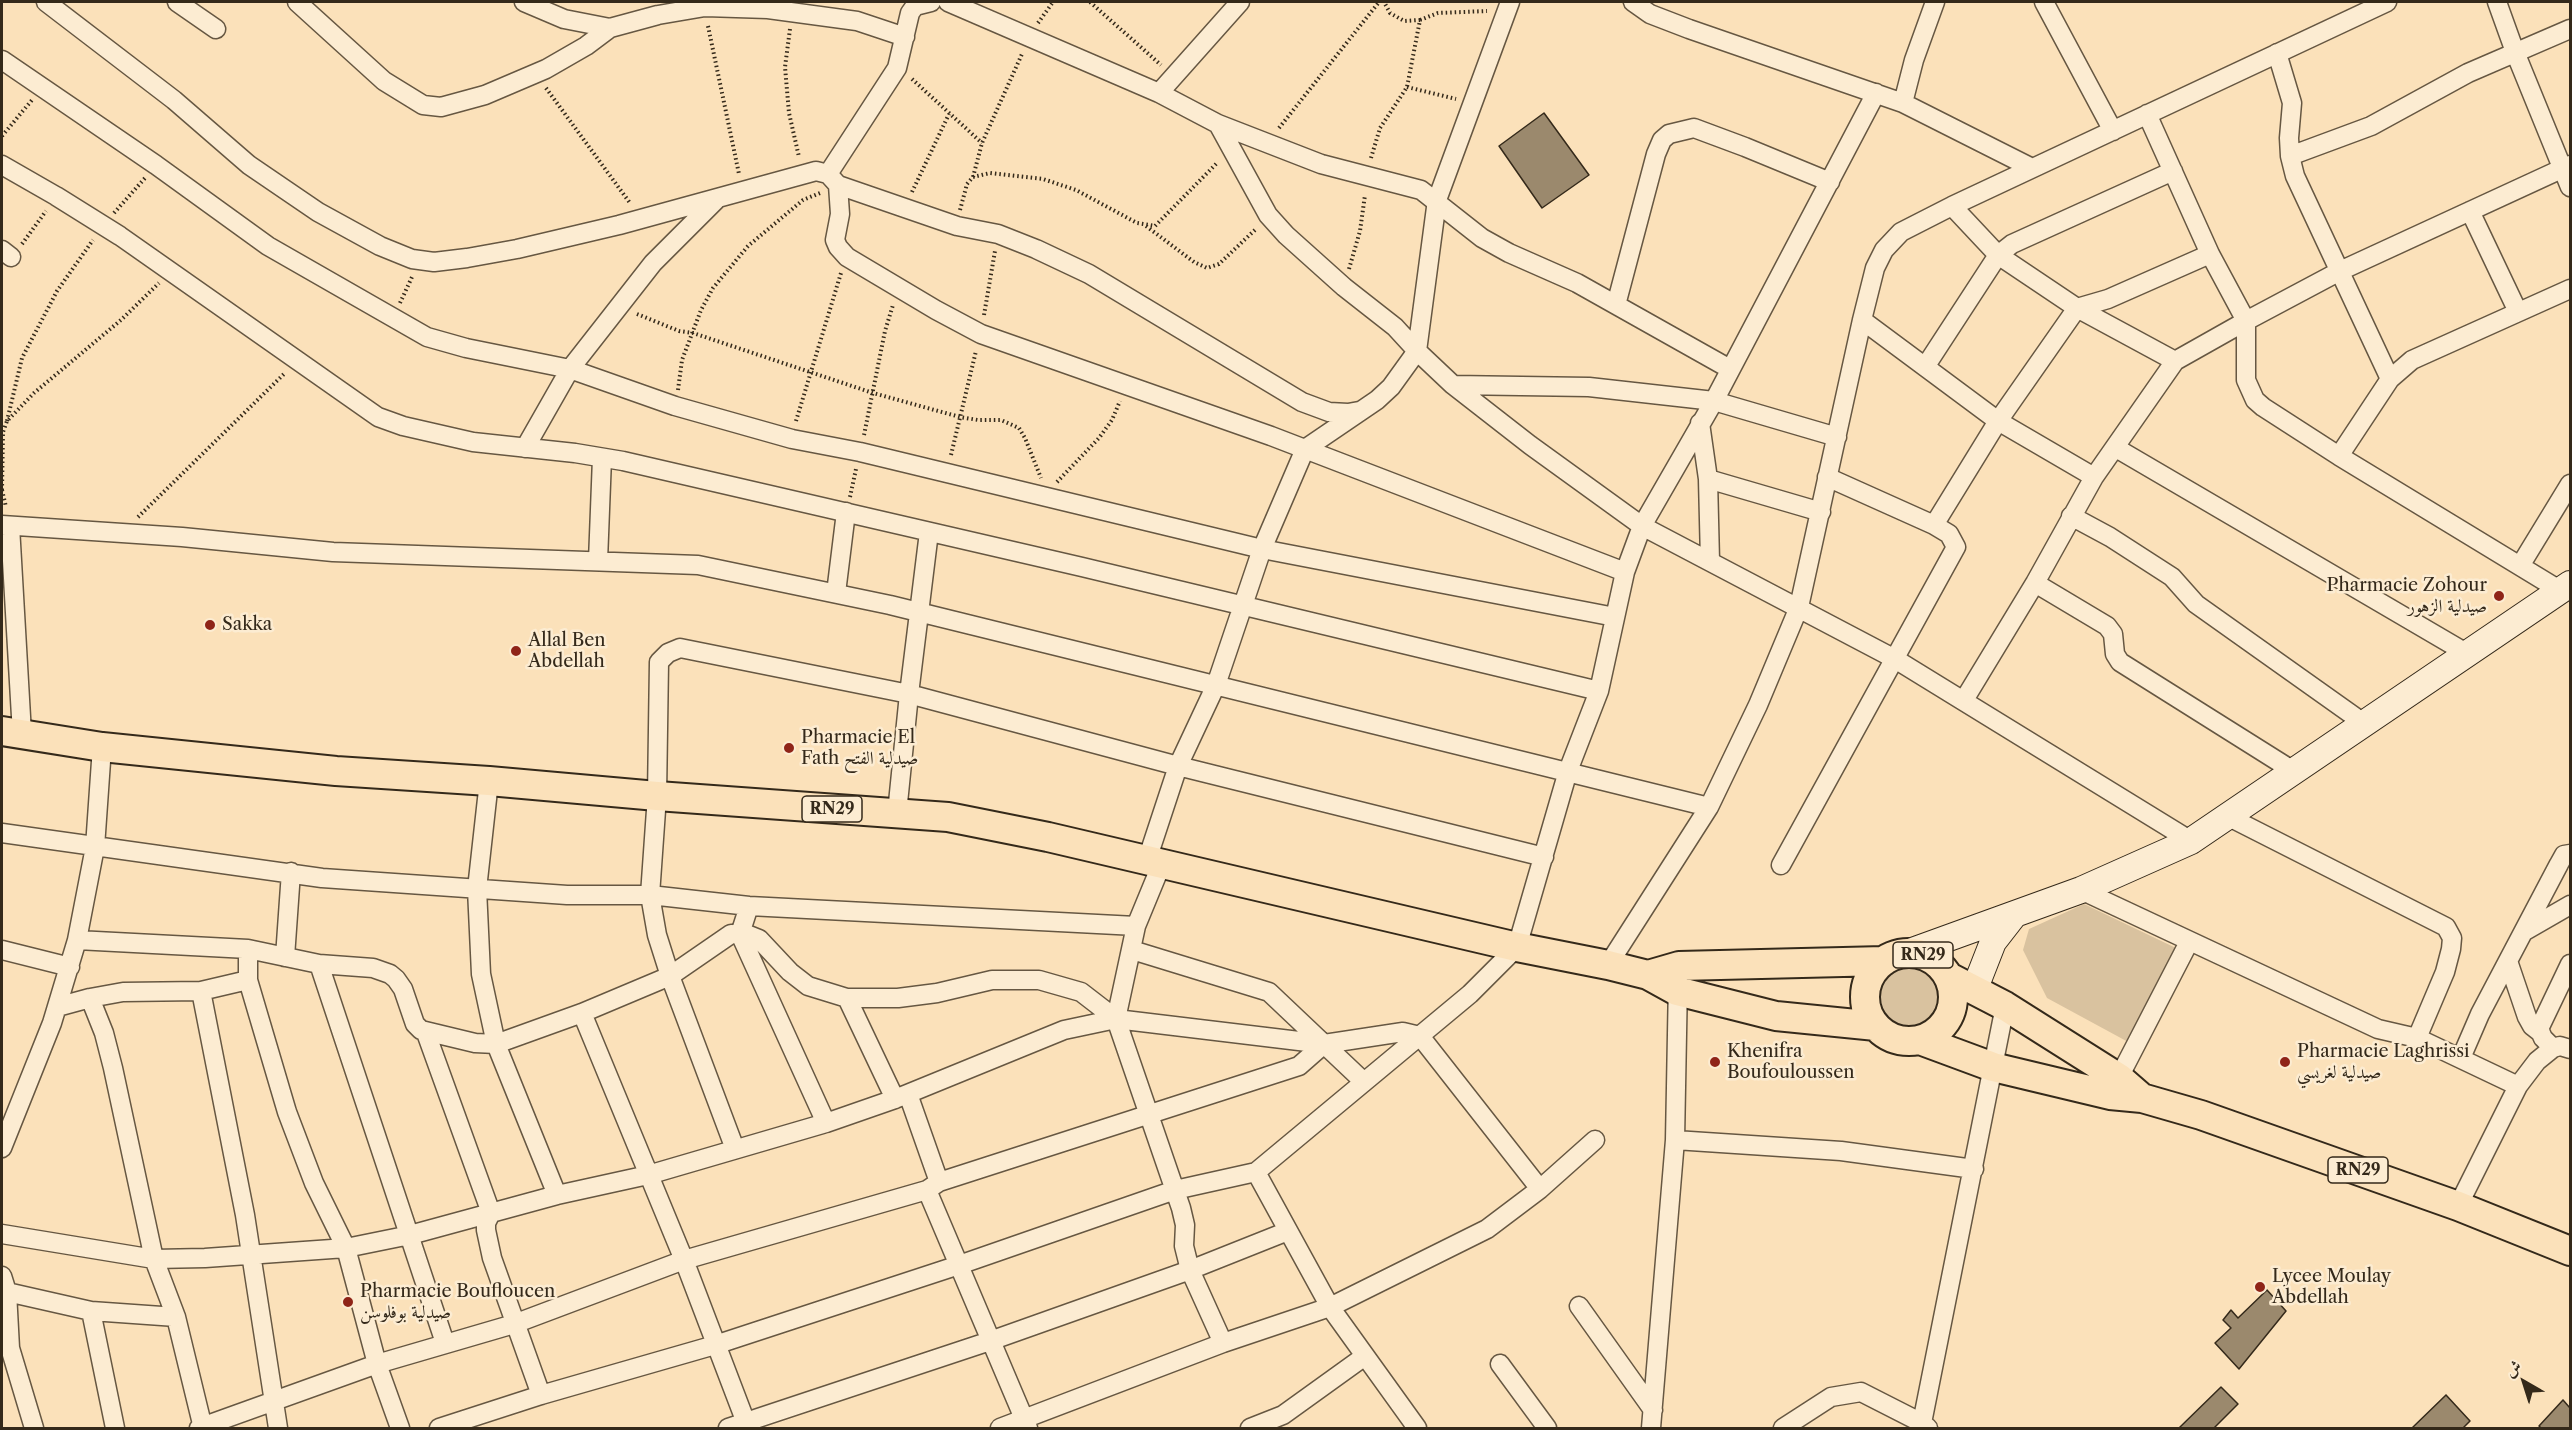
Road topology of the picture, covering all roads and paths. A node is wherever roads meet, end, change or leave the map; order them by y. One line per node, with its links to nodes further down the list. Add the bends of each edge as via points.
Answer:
1 (46, 2): 75 (street, via 174,100 249,165 318,212 380,246)
2 (177, 2): 22 (street)
3 (297, 2): 30 (street, via 384,81 423,105 441,106 485,95)
4 (524, 2): 21 (street, via 564,19)
5 (931, 2): 25 (street, via 915,6)
6 (948, 2): 24 (street)
7 (1053, 2): 24 (path)
8 (1090, 2): 31 (path)
9 (1240, 2): 31 (street)
10 (1379, 2): 43 (path)
11 (1384, 2): 20 (path, via 1390,13 1404,21)
12 (1633, 2): 35 (street, via 1650,14 1689,29)
13 (1935, 2): 37 (street)
14 (2044, 2): 41 (street)
15 (2387, 2): 27 (street)
16 (2497, 2): 26 (street)
17 (1508, 6): 20 (path, via 1438,13); 36 (street)
18 (705, 7): 19 (street); 21 (street); 58 (path)
19 (792, 12): 25 (street, via 857,21); 52 (path, via 785,68 789,114)
20 (1420, 20): 32 (path)
21 (610, 28): 30 (street)
22 (216, 29)
23 (2571, 29): 26 (street)
24 (1029, 36): 34 (street); 44 (path)
25 (905, 37): 29 (street)
26 (2515, 52): 46 (street, via 2371,126); 49 (street)
27 (2277, 53): 39 (street); 46 (street, via 2292,103)
28 (2, 60): 33 (street)
29 (897, 68): 38 (path); 55 (street)
30 (535, 74): 66 (path)
31 (1173, 76): 34 (street)
32 (1407, 87): 36 (path); 53 (path, via 1380,128 1372,147)
33 (42, 88): 42 (path); 48 (street)
34 (1159, 93): 40 (street)
35 (1876, 93): 37 (street); 56 (street)
36 (1471, 103): 61 (street)
37 (1903, 103): 50 (street)
38 (949, 114): 44 (path); 63 (path)
39 (2147, 114): 41 (street); 51 (street)
40 (1218, 124): 43 (street); 45 (street)
41 (2113, 131): 50 (street)
42 (2, 136)
43 (1267, 142): 53 (street, via 1321,164)
44 (982, 143): 54 (path)
45 (1232, 148): 65 (street); 69 (path, via 1164,219 1155,226)
46 (2290, 156): 76 (street, via 2295,176)
47 (2, 165): 59 (street)
48 (156, 165): 67 (path); 85 (street, via 268,246)
49 (2566, 167): 57 (street); 64 (street)
50 (2032, 168): 62 (street)
51 (2172, 171): 72 (street); 73 (street, via 2012,244)
52 (802, 173): 55 (street, via 816,171); 58 (street)
53 (1368, 176): 61 (street, via 1421,189); 79 (path, via 1360,231)
54 (973, 177): 68 (path, via 967,184); 69 (path, via 990,173 1043,179 1076,189)
55 (833, 179): 63 (street); 74 (street, via 840,214 835,240); 88 (path, via 748,246 712,288)
56 (1830, 182): 81 (street, via 1694,128 1669,134 1656,154); 95 (street)
57 (2571, 187)
58 (743, 191): 60 (street)
59 (56, 196): 67 (street); 71 (path)
60 (718, 198): 66 (street); 82 (street, via 653,263)
61 (1437, 200): 81 (street, via 1482,238); 90 (street)
62 (1952, 206): 73 (street); 86 (street, via 1901,232 1884,250 1875,268)
63 (906, 208): 68 (street)
64 (2470, 211): 76 (street); 84 (street)
65 (1268, 215): 69 (path, via 1228,257 1208,268); 79 (street)
66 (641, 218): 75 (street, via 467,258)
67 (104, 226): 77 (street); 106 (path, via 57,291 26,349)
68 (957, 226): 70 (street)
69 (1146, 226)
70 (999, 234): 89 (path); 103 (street, via 1089,274 1302,402 1329,412 1354,413)
71 (6, 254)
72 (2210, 254): 83 (street); 87 (street)
73 (1998, 255): 83 (street); 93 (street)
74 (847, 257): 78 (street); 96 (path)
75 (419, 260): 85 (path)
76 (2340, 271): 87 (street); 97 (street)
77 (170, 272): 91 (street); 106 (path, via 121,320 34,393)
78 (898, 287): 89 (street); 100 (path)
79 (1344, 287): 90 (street, via 1395,327)
80 (2571, 289): 84 (street)
81 (1616, 305): 95 (street)
82 (619, 308): 88 (path); 94 (street)
83 (2077, 308): 92 (street); 105 (street)
84 (2518, 312): 97 (street, via 2412,360)
85 (393, 319): 94 (street, via 427,337)
86 (1862, 320): 93 (street); 108 (street)
87 (2246, 321): 92 (street); 114 (street, via 2246,380 2255,399)
88 (693, 333): 96 (path); 102 (path, via 682,360)
89 (981, 334): 99 (street); 104 (path)
90 (1417, 351): 98 (street); 103 (street, via 1391,387)
91 (296, 361): 110 (street, via 378,417 444,436); 130 (path)
92 (2175, 361): 111 (street)
93 (1925, 367): 105 (street)
94 (570, 369): 102 (street); 110 (street)
95 (1730, 369): 101 (street)
96 (810, 371): 100 (path); 109 (path)
97 (2390, 379): 114 (street)
98 (1453, 385): 101 (street, via 1588,387); 128 (street)
99 (1125, 386): 112 (street); 121 (path, via 1112,420 1099,438 1059,481)
100 (873, 393): 104 (path); 113 (path)
101 (1714, 401): 107 (street); 108 (street)
102 (675, 406): 109 (street)
103 (1363, 409): 112 (street)
104 (960, 417): 116 (path); 121 (path, via 1001,420 1018,428 1034,456)
105 (1998, 421): 118 (street); 127 (street)
106 (7, 422): 122 (path, via 3,432)
107 (1700, 423): 119 (street); 128 (street)
108 (1837, 437): 117 (street)
109 (792, 439): 113 (street)
110 (525, 448): 115 (street)
111 (2115, 448): 118 (street); 143 (street)
112 (1305, 450): 131 (street); 135 (street)
113 (860, 452): 116 (street); 123 (path)
114 (2339, 456): 134 (street)
115 (602, 458): 123 (street); 132 (street)
116 (946, 473): 121 (street)
117 (1827, 477): 124 (street); 127 (street)
118 (2094, 477): 125 (street)
119 (1708, 479): 124 (street); 133 (street)
120 (2571, 484): 134 (street)
121 (1040, 489): 131 (street)
122 (2, 490)
123 (846, 512): 129 (street); 138 (street)
124 (1821, 512): 140 (street)
125 (2072, 516): 136 (street); 149 (street, via 2172,577 2196,604)
126 (6, 525): 130 (street); 150 (street)
127 (1934, 525): 144 (street, via 1949,534 1956,547)
128 (1642, 526): 133 (street); 135 (street)
129 (929, 532): 139 (street); 141 (street)
130 (120, 534): 132 (street, via 333,552)
131 (1262, 549): 139 (street); 142 (street)
132 (598, 561): 138 (street, via 698,565)
133 (1710, 561): 140 (street)
134 (2520, 566): 137 (street)
135 (1625, 572): 142 (street)
136 (2036, 584): 148 (street); 154 (street, via 2107,626 2120,662)
137 (2566, 588): 143 (street)
138 (836, 593): 141 (street)
139 (1242, 606): 145 (street); 146 (street)
140 (1799, 607): 144 (street); 157 (street)
141 (921, 612): 145 (street); 147 (street)
142 (1615, 617): 146 (street)
143 (2468, 654): 149 (street)
144 (1895, 659): 148 (street); 166 (street)
145 (1216, 685): 152 (street); 153 (street)
146 (1599, 691): 153 (street)
147 (909, 694): 152 (street); 156 (street, via 680,648 659,663); 158 (street)
148 (1964, 700): 161 (street)
149 (2365, 724): 154 (street)
150 (12, 733): 151 (main road, RN29)
151 (102, 747): 155 (main road, RN29, via 336,771); 162 (street)
152 (1178, 766): 164 (street); 165 (street)
153 (1568, 771): 157 (street); 164 (street)
154 (2295, 772): 159 (street)
155 (489, 781): 156 (main road, RN29); 168 (street)
156 (657, 796): 158 (main road, RN29); 170 (street)
157 (1709, 807): 188 (street)
158 (897, 813): 165 (main road, RN29, via 948,817)
159 (2229, 817): 161 (street); 206 (street, via 2446,927 2452,938 2445,972)
160 (2, 833): 162 (street)
161 (2191, 841): 169 (street)
162 (95, 847): 167 (street); 177 (street)
163 (2571, 854): 175 (street, via 2564,855)
164 (1544, 857): 179 (street)
165 (1155, 861): 174 (street); 179 (main road, RN29)
166 (1781, 865)
167 (291, 872): 168 (street); 183 (street)
168 (477, 890): 170 (street); 208 (street, via 481,974)
169 (2081, 890): 173 (street); 178 (street)
170 (651, 895): 172 (street); 190 (street, via 657,935)
171 (2571, 905): 175 (street)
172 (749, 906): 174 (street); 176 (street)
173 (2014, 915): 184 (street); 194 (street, via 1994,942)
174 (1136, 926): 182 (street)
175 (2525, 931): 185 (street)
176 (740, 934): 190 (street, via 719,940); 197 (street, via 766,945 808,986); 219 (street)
177 (77, 940): 180 (street); 189 (street)
178 (2189, 942): 206 (street, via 2378,1029); 215 (street)
179 (1517, 947): 188 (main road, RN29); 205 (street)
180 (248, 949): 183 (street); 193 (street)
181 (2, 950): 189 (street)
182 (1132, 950): 201 (street); 209 (street, via 1269,992)
183 (285, 957): 186 (street)
184 (1896, 957): 191 (main road, RN29, via 1924,955); 192 (main road, RN29); 202 (main road, RN29, via 1875,970 1866,992 1866,1005)
185 (2508, 961): 204 (street, via 2532,1026); 211 (street)
186 (319, 964): 203 (street, via 373,968 390,974 402,989 415,1024); 235 (street)
187 (2571, 964): 204 (street, via 2541,1023)
188 (1608, 965): 192 (main road, RN29)
189 (70, 967): 199 (street)
190 (670, 976): 200 (street); 223 (street)
191 (1948, 977): 194 (main road, RN29); 207 (main road, RN29, via 1953,990 1950,1016 1942,1027)
192 (1678, 979): 202 (main road, RN29, via 1776,1016); 221 (street)
193 (248, 980): 195 (street); 236 (street, via 287,1112 314,1183)
194 (1975, 988): 198 (main road, RN29)
195 (201, 991): 196 (street, via 134,992); 238 (street)
196 (90, 998): 199 (street); 239 (street, via 113,1068)
197 (847, 998): 201 (street, via 898,998 992,980 1039,980 1081,992); 216 (street)
198 (2005, 1006): 212 (street); 215 (main road, RN29)
199 (57, 1007): 218 (street)
200 (582, 1013): 208 (street); 226 (street)
201 (1116, 1019): 209 (street); 216 (street, via 1064,1030); 217 (street)
202 (1876, 1026): 207 (main road, RN29, via 1896,1040)
203 (426, 1033): 208 (street); 232 (street)
204 (2541, 1033): 210 (street)
205 (1420, 1036): 209 (street, via 1403,1032); 213 (street); 228 (street)
206 (2417, 1038): 211 (street)
207 (1920, 1040): 212 (main road, RN29)
208 (496, 1044): 230 (street)
209 (1324, 1044): 213 (street); 217 (street, via 1299,1066)
210 (2562, 1048): 214 (street, via 2537,1061)
211 (2461, 1058): 214 (street)
212 (1993, 1067): 215 (main road, RN29); 224 (street)
213 (1363, 1081): 225 (street)
214 (2518, 1086): 231 (street)
215 (2114, 1087): 231 (main road, RN29)
216 (901, 1097): 219 (street); 227 (street)
217 (1148, 1113): 227 (street); 229 (street)
218 (7, 1116): 222 (street)
219 (826, 1124): 223 (street)
220 (1595, 1140): 228 (street)
221 (1675, 1140): 224 (street, via 1841,1150); 258 (street)
222 (2, 1148)
223 (735, 1149): 226 (street)
224 (1974, 1169): 260 (street)
225 (1256, 1172): 229 (street); 233 (street)
226 (648, 1175): 230 (street); 240 (street)
227 (933, 1186): 240 (street); 241 (street)
228 (1540, 1189): 244 (street, via 1487,1229)
229 (1175, 1190): 241 (street); 242 (street, via 1185,1225 1184,1246)
230 (557, 1195): 232 (street)
231 (2458, 1206): 237 (main road, RN29)
232 (491, 1213): 235 (street); 248 (street, via 486,1223 487,1241)
233 (1288, 1231): 242 (street); 244 (street)
234 (2, 1234): 239 (street)
235 (410, 1235): 236 (street); 250 (street)
236 (346, 1248): 238 (street); 254 (street)
237 (2571, 1251)
238 (250, 1255): 239 (street); 257 (street)
239 (154, 1259): 247 (street)
240 (684, 1260): 248 (street); 252 (street)
241 (960, 1266): 249 (street); 252 (street)
242 (1190, 1270): 249 (street); 251 (street)
243 (4, 1284): 246 (street); 262 (street, via 10,1348)
244 (1330, 1306): 251 (street); 253 (street)
245 (1579, 1306): 258 (street)
246 (91, 1311): 247 (street); 263 (street)
247 (176, 1317): 264 (street)
248 (514, 1324): 250 (street); 256 (street)
249 (990, 1341): 259 (street); 261 (street)
250 (445, 1343): 254 (street)
251 (1223, 1343): 259 (street)
252 (715, 1345): 256 (street); 261 (street)
253 (1365, 1356): 269 (street, via 1283,1415); 270 (street)
254 (377, 1364): 257 (street); 266 (street)
255 (1500, 1364): 271 (street)
256 (541, 1395): 267 (street)
257 (274, 1400): 264 (street); 265 (street)
258 (1652, 1419)
259 (1027, 1424): 268 (street)
260 (1925, 1426): 272 (street, via 1862,1392 1831,1397)
261 (741, 1427)
262 (34, 1428)
263 (115, 1428)
264 (202, 1428)
265 (278, 1428)
266 (400, 1428)
267 (439, 1428)
268 (1000, 1428)
269 (1250, 1428)
270 (1417, 1428)
271 (1547, 1428)
272 (1783, 1428)

